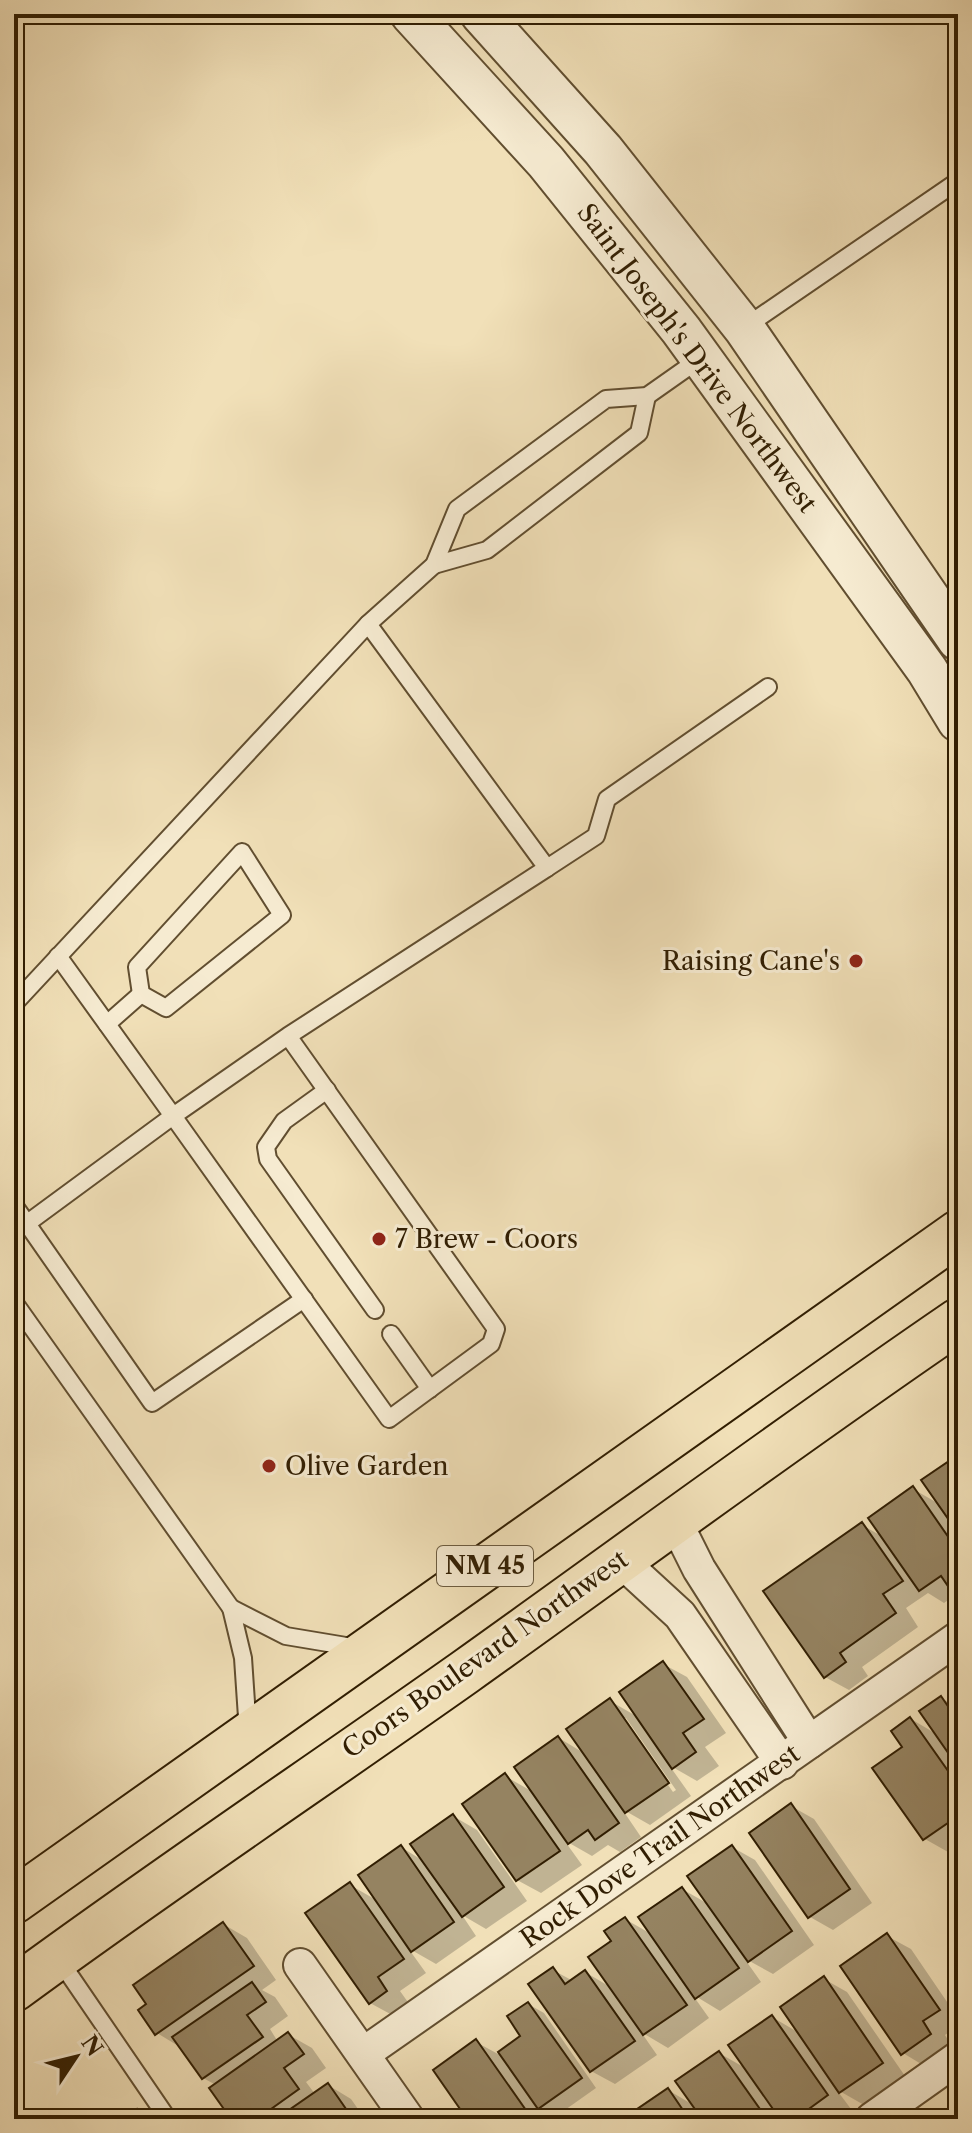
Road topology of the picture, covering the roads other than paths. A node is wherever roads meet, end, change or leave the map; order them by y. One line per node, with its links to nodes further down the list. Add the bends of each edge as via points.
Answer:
1 (411, 14): 5 (street, Saint Joseph's Drive Northwest, via 546,162)
2 (481, 14): 4 (street, Saint Joseph's Drive Northwest, via 603,150)
3 (958, 181): 4 (lane)
4 (744, 328): 5 (street); 9 (street, Saint Joseph's Drive Northwest)
5 (702, 358): 6 (lane); 11 (street, Saint Joseph's Drive Northwest, via 927,670)
6 (647, 396): 7 (lane, via 639,433 487,550); 7 (lane, via 606,399 457,509)
7 (434, 565): 8 (lane)
8 (368, 624): 12 (lane); 13 (lane)
9 (958, 640)
10 (768, 687): 12 (lane, via 607,799 596,836)
11 (958, 721)
12 (547, 868): 17 (lane)
13 (58, 956): 15 (lane); 16 (lane)
14 (141, 994): 14 (lane, via 137,967 242,852 282,915 166,1008); 16 (lane)
15 (14, 1004)
16 (107, 1024): 19 (lane)
17 (288, 1036): 18 (lane); 19 (lane)
18 (327, 1090): 25 (lane, via 284,1121 266,1147 268,1159); 29 (lane, via 496,1329 491,1344)
19 (173, 1116): 21 (lane); 23 (lane)
20 (14, 1205): 21 (lane)
21 (20, 1228): 23 (lane, via 152,1403)
22 (958, 1233): 35 (main road, NM 45)
23 (304, 1299): 29 (lane, via 389,1419)
24 (14, 1302): 33 (lane)
25 (375, 1310)
26 (958, 1321): 30 (main road, Coors Boulevard Northwest / NM 45)
27 (391, 1334): 29 (lane)
28 (958, 1355): 30 (main road, via 903,1392)
29 (430, 1389)
30 (840, 1401): 31 (main road, Coors Boulevard Northwest / NM 45)
31 (674, 1519): 32 (main road, Coors Boulevard Northwest / NM 45); 37 (street, via 699,1569)
32 (619, 1559): 38 (street, via 680,1615); 40 (main road, Coors Boulevard Northwest / NM 45)
33 (231, 1608): 35 (lane, via 286,1636); 36 (lane, via 243,1658)
34 (958, 1638): 37 (street, Rock Dove Trail Northwest)
35 (367, 1650): 36 (main road, NM 45)
36 (248, 1735): 39 (main road, NM 45)
37 (809, 1742): 38 (street, Rock Dove Trail Northwest)
38 (782, 1763): 43 (street, Rock Dove Trail Northwest)
39 (14, 1901)
40 (57, 1957): 42 (main road, Coors Boulevard Northwest / NM 45); 45 (lane)
41 (300, 1965): 43 (street)
42 (14, 1989)
43 (363, 2054): 46 (street)
44 (958, 2058): 47 (street)
45 (168, 2119)
46 (408, 2119)
47 (872, 2119)

